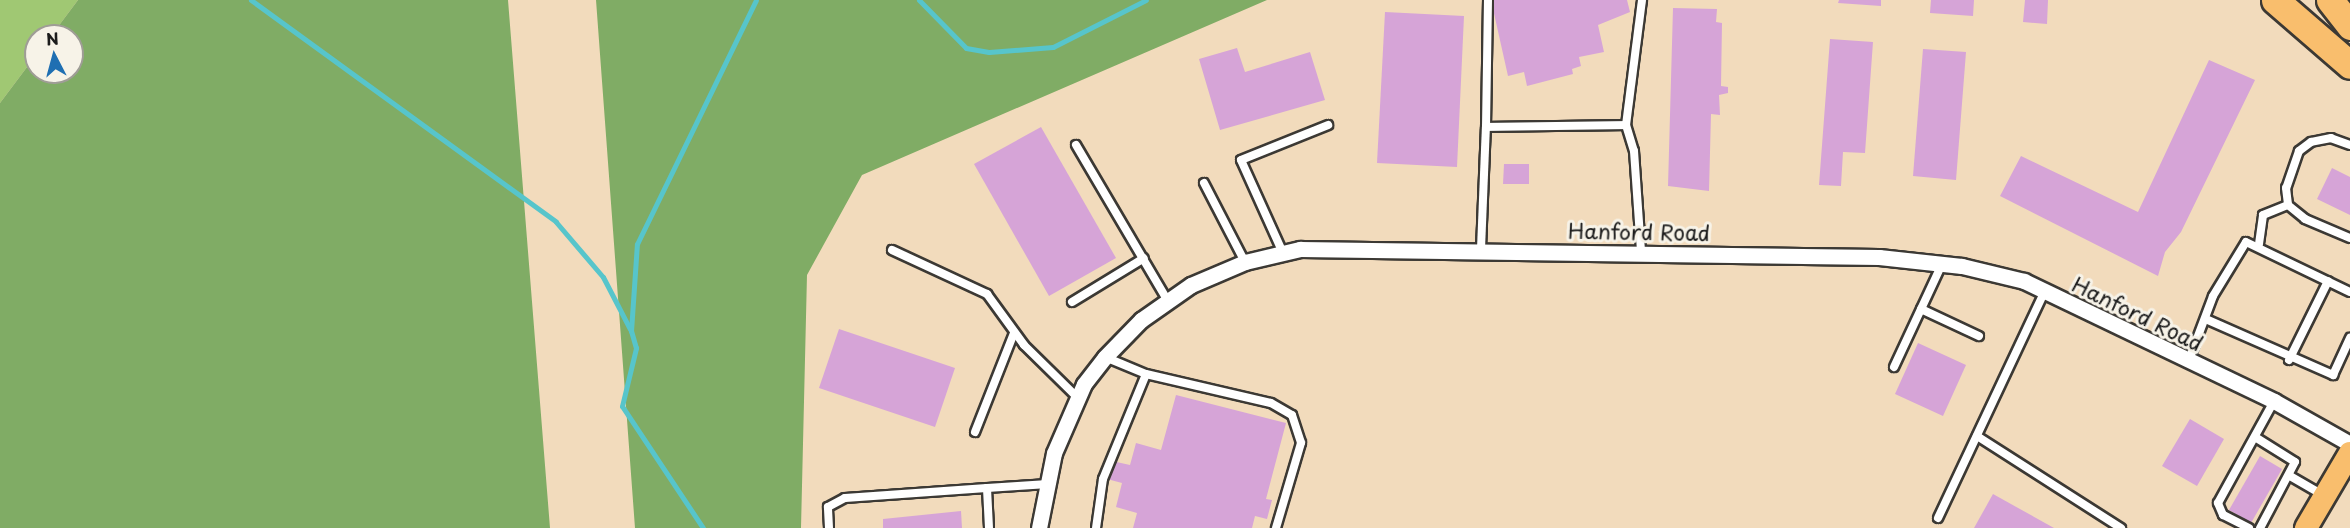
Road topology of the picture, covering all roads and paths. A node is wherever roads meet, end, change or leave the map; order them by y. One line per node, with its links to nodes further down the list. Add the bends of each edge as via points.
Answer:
1 (1488, 0): 9 (lane)
2 (1642, 0): 8 (lane)
3 (2275, 0): 6 (highway)
4 (2330, 0): 5 (highway)
5 (2350, 26)
6 (2350, 65)
7 (1328, 125): 19 (lane, via 1241,160)
8 (1626, 125): 9 (lane); 18 (lane, via 1634,151)
9 (1486, 127): 16 (lane)
10 (1076, 145): 20 (lane)
11 (2350, 145): 13 (lane, via 2331,138 2299,151 2288,174)
12 (1204, 183): 21 (lane)
13 (2289, 205): 14 (lane, via 2305,219); 15 (lane, via 2263,215)
14 (2350, 238)
15 (2259, 244): 23 (lane); 29 (lane, via 2246,242 2213,296)
16 (1481, 249): 18 (street, Hanford Road); 19 (street, Hanford Road, via 1355,247)
17 (892, 250): 30 (lane, via 987,294)
18 (1641, 252): 22 (street, Hanford Road, via 1879,258)
19 (1283, 253): 21 (street, Hanford Road)
20 (1144, 258): 26 (lane); 27 (lane)
21 (1245, 262): 26 (street, Hanford Road, via 1191,285)
22 (1942, 264): 24 (street, Hanford Road, via 2024,281); 28 (lane)
23 (2328, 280): 25 (lane); 35 (lane)
24 (2045, 291): 34 (street, Hanford Road); 41 (lane)
25 (2350, 292)
26 (1168, 301): 33 (street, Hanford Road)
27 (1072, 302)
28 (1921, 309): 31 (lane); 36 (lane)
29 (2208, 321): 34 (lane); 35 (lane)
30 (1014, 333): 38 (lane); 40 (lane)
31 (1979, 336)
32 (2350, 338): 35 (lane, via 2334,375)
33 (1105, 357): 37 (lane); 38 (street, Hanford Road)
34 (2189, 360): 39 (street, Hanford Road)
35 (2289, 360)
36 (1894, 367)
37 (1146, 374): 53 (lane, via 1103,479); 54 (lane, via 1271,403 1292,415 1301,443)
38 (1078, 398): 46 (street, Hanford Road, via 1054,453)
39 (2274, 401): 42 (lane); 43 (street, Hanford Road)
40 (975, 432)
41 (1977, 436): 49 (lane); 55 (lane)
42 (2255, 436): 45 (lane, via 2293,456); 56 (lane, via 2218,503 2223,515)
43 (2350, 444)
44 (2350, 453): 48 (main road)
45 (2290, 476): 48 (lane); 57 (lane)
46 (1048, 484): 47 (lane); 52 (street, Hanford Road)
47 (987, 488): 50 (lane, via 845,498 828,507); 51 (lane)
48 (2325, 496): 58 (main road)
49 (1938, 518)
50 (829, 528)
51 (989, 528)
52 (1039, 528)
53 (1096, 528)
54 (1276, 528)
55 (2121, 528)
56 (2249, 528)
57 (2260, 528)
58 (2306, 528)

